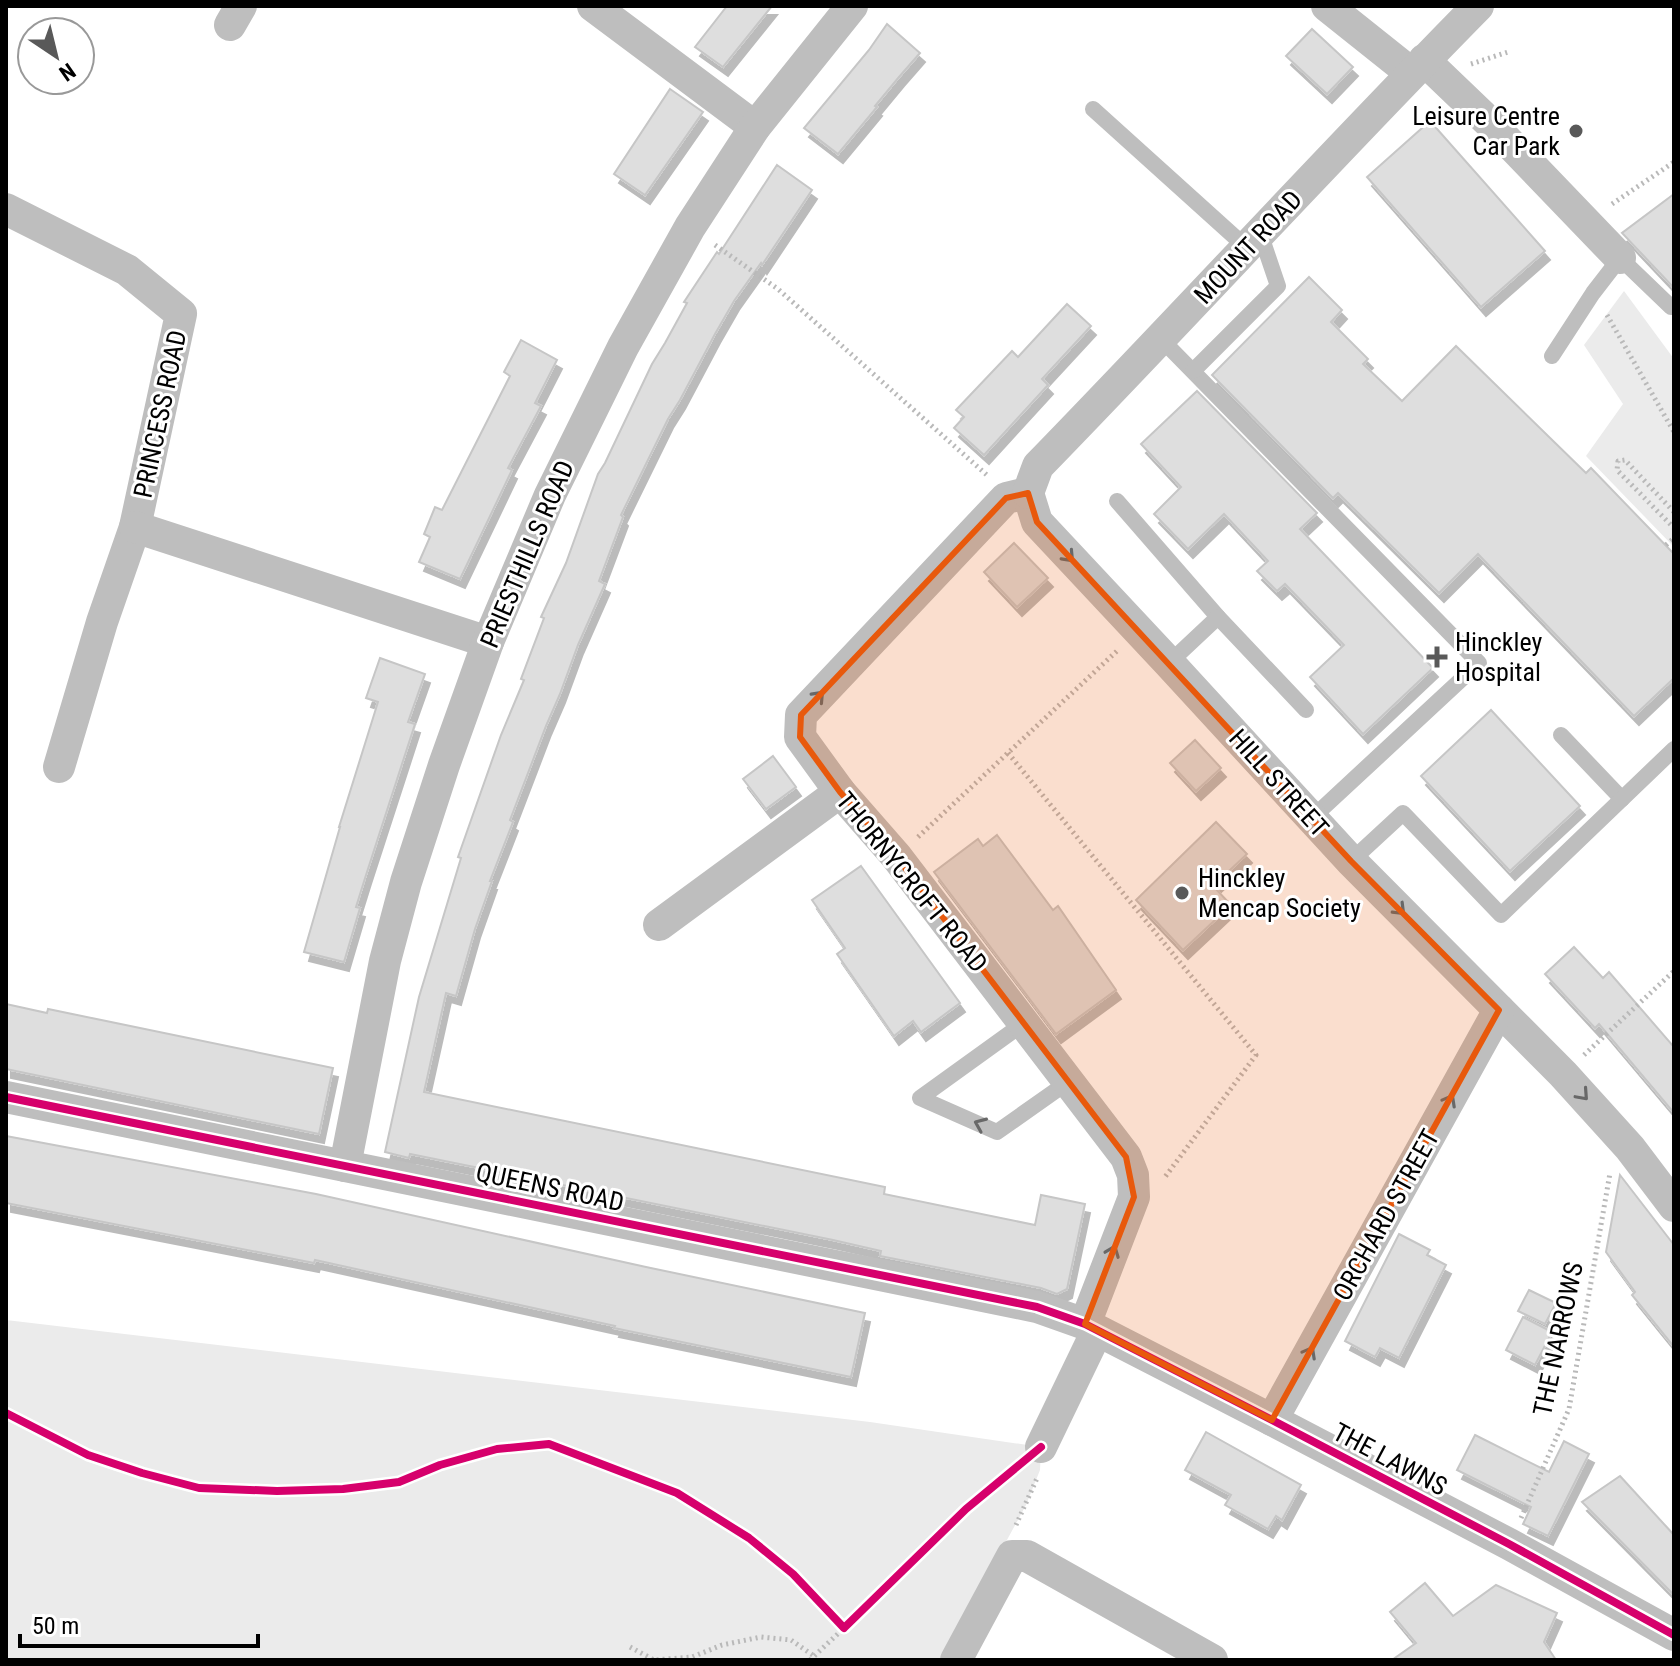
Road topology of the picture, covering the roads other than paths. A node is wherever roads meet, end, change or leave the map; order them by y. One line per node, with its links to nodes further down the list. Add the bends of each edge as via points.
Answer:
1 (593, 6): 7 (street)
2 (852, 6): 7 (street, PRIESTHILLS ROAD)
3 (1327, 6): 5 (street)
4 (1478, 6): 5 (street, MOUNT ROAD)
5 (1418, 67): 9 (street, MOUNT ROAD); 10 (street, via 1494,127)
6 (1093, 109): 9 (lane)
7 (755, 127): 19 (street, PRIESTHILLS ROAD, via 690,227 623,347 550,495)
8 (6, 209): 17 (street, PRINCESS ROAD, via 127,270 181,314)
9 (1253, 241): 12 (street, MOUNT ROAD); 14 (lane, via 1278,286)
10 (1620, 258): 11 (lane); 13 (lane)
11 (1671, 307)
12 (1161, 339): 14 (lane); 15 (street, MOUNT ROAD, via 1038,466)
13 (1552, 356)
14 (1193, 371): 27 (lane, via 1479,663)
15 (1017, 496): 20 (street, HILL STREET, one-way to 20); 25 (street, THORNYCROFT ROAD, one-way to 15, via 800,737 801,715)
16 (1117, 501): 18 (lane)
17 (135, 527): 19 (street, PRINCESS ROAD); 24 (street, PRINCESS ROAD)
18 (1218, 617): 20 (lane); 21 (lane)
19 (488, 642): 34 (street, PRIESTHILLS ROAD, via 406,882)
20 (1169, 663): 27 (street, HILL STREET)
21 (1306, 710)
22 (1561, 735): 26 (lane)
23 (1674, 749): 26 (lane)
24 (59, 767)
25 (840, 792): 29 (street); 31 (street, THORNYCROFT ROAD)
26 (1622, 799): 28 (lane, via 1501,915 1403,813)
27 (1312, 818): 28 (street, HILL STREET)
28 (1351, 861): 30 (street, HILL STREET, one-way to 30)
29 (659, 925)
30 (1499, 1010): 35 (street, HILL STREET, one-way to 35, via 1617,1133); 37 (street, ORCHARD STREET, one-way to 30)
31 (1024, 1023): 32 (street, THORNYCROFT ROAD); 32 (lane, one-way to 31, via 997,1132 920,1098)
32 (1068, 1082): 36 (street, THORNYCROFT ROAD, one-way to 32, via 1134,1197 1133,1175 1126,1157)
33 (6, 1097): 34 (street, QUEENS ROAD)
34 (345, 1166): 36 (street, QUEENS ROAD, via 1037,1307)
35 (1674, 1206)
36 (1091, 1328): 37 (street, THE LAWNS); 38 (street, THORNYCROFT ROAD)
37 (1272, 1420): 39 (street, THE LAWNS)
38 (1041, 1447)
39 (1674, 1635)
40 (1674, 1650): 43 (street)
41 (956, 1660): 42 (street, via 1020,1543)
42 (1212, 1660)
43 (1662, 1660)

